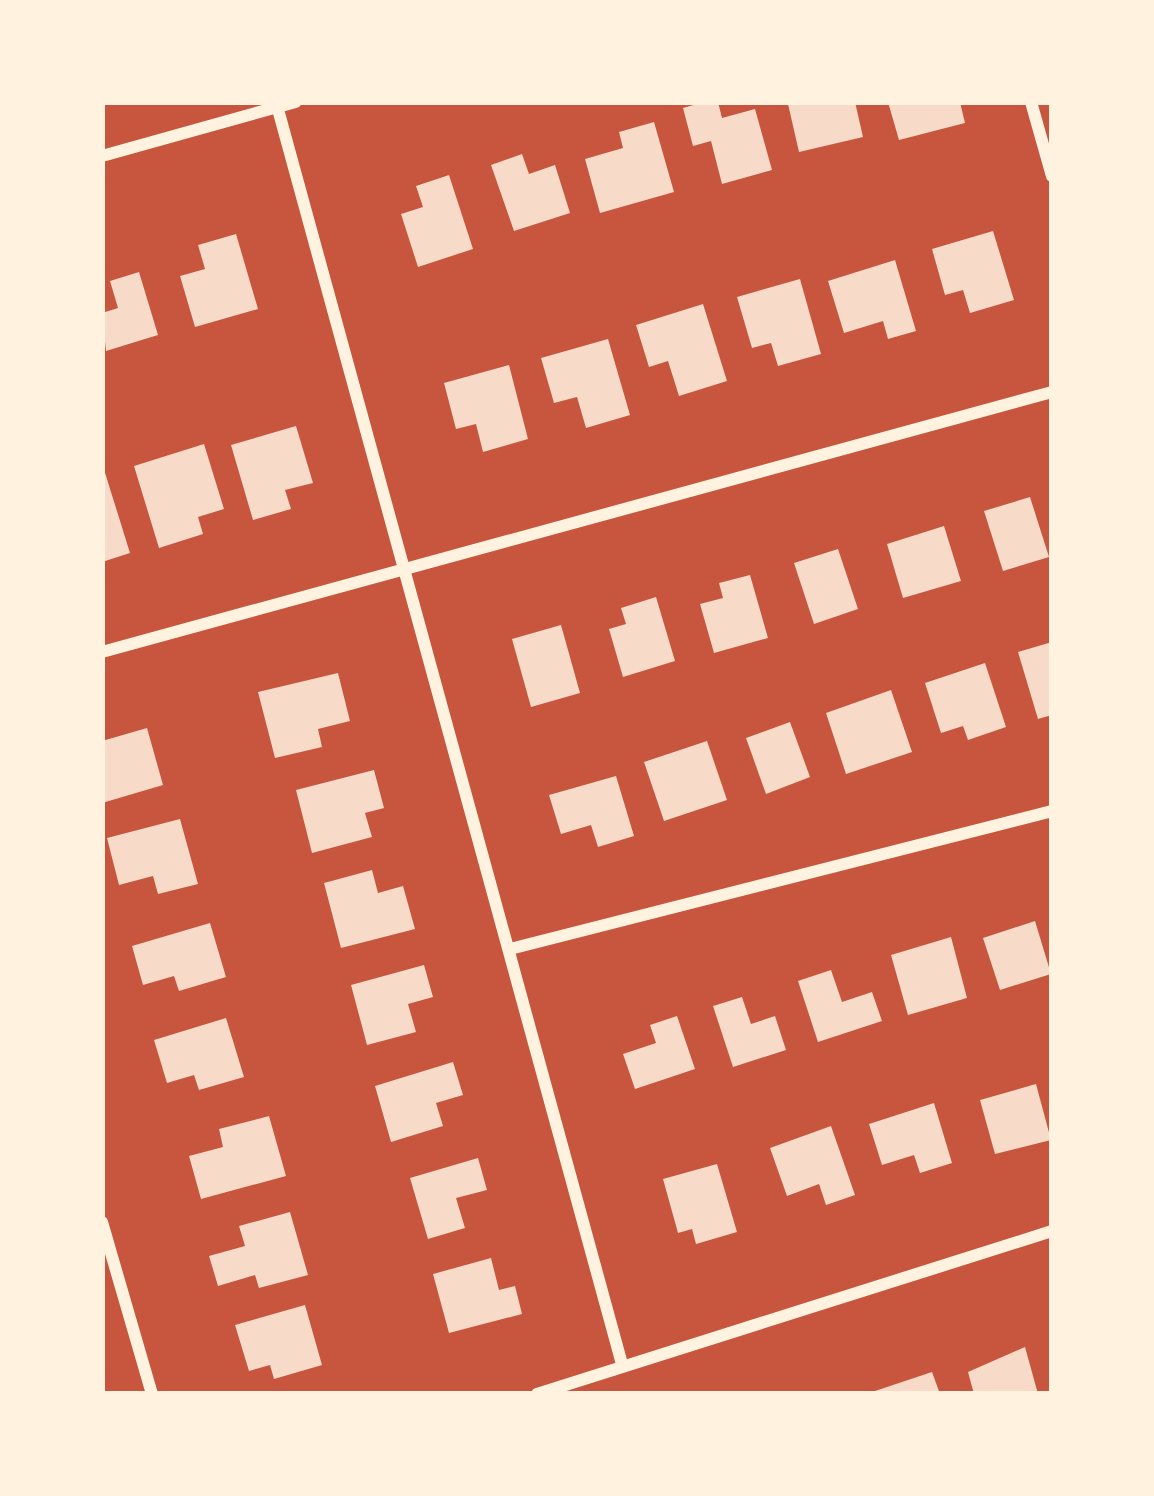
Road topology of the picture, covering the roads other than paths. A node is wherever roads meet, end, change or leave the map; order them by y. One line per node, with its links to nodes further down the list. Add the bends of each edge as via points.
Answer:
1 (296, 102): 3 (street)
2 (1031, 102): 5 (street)
3 (276, 105): 4 (street); 7 (street)
4 (102, 156)
5 (1052, 176)
6 (1052, 392): 7 (street)
7 (402, 566): 8 (street); 10 (street)
8 (102, 652)
9 (1052, 811): 10 (street)
10 (510, 949): 13 (street)
11 (102, 1222): 14 (street)
12 (1052, 1231): 13 (street)
13 (622, 1364): 15 (street)
14 (152, 1394)
15 (536, 1394)

